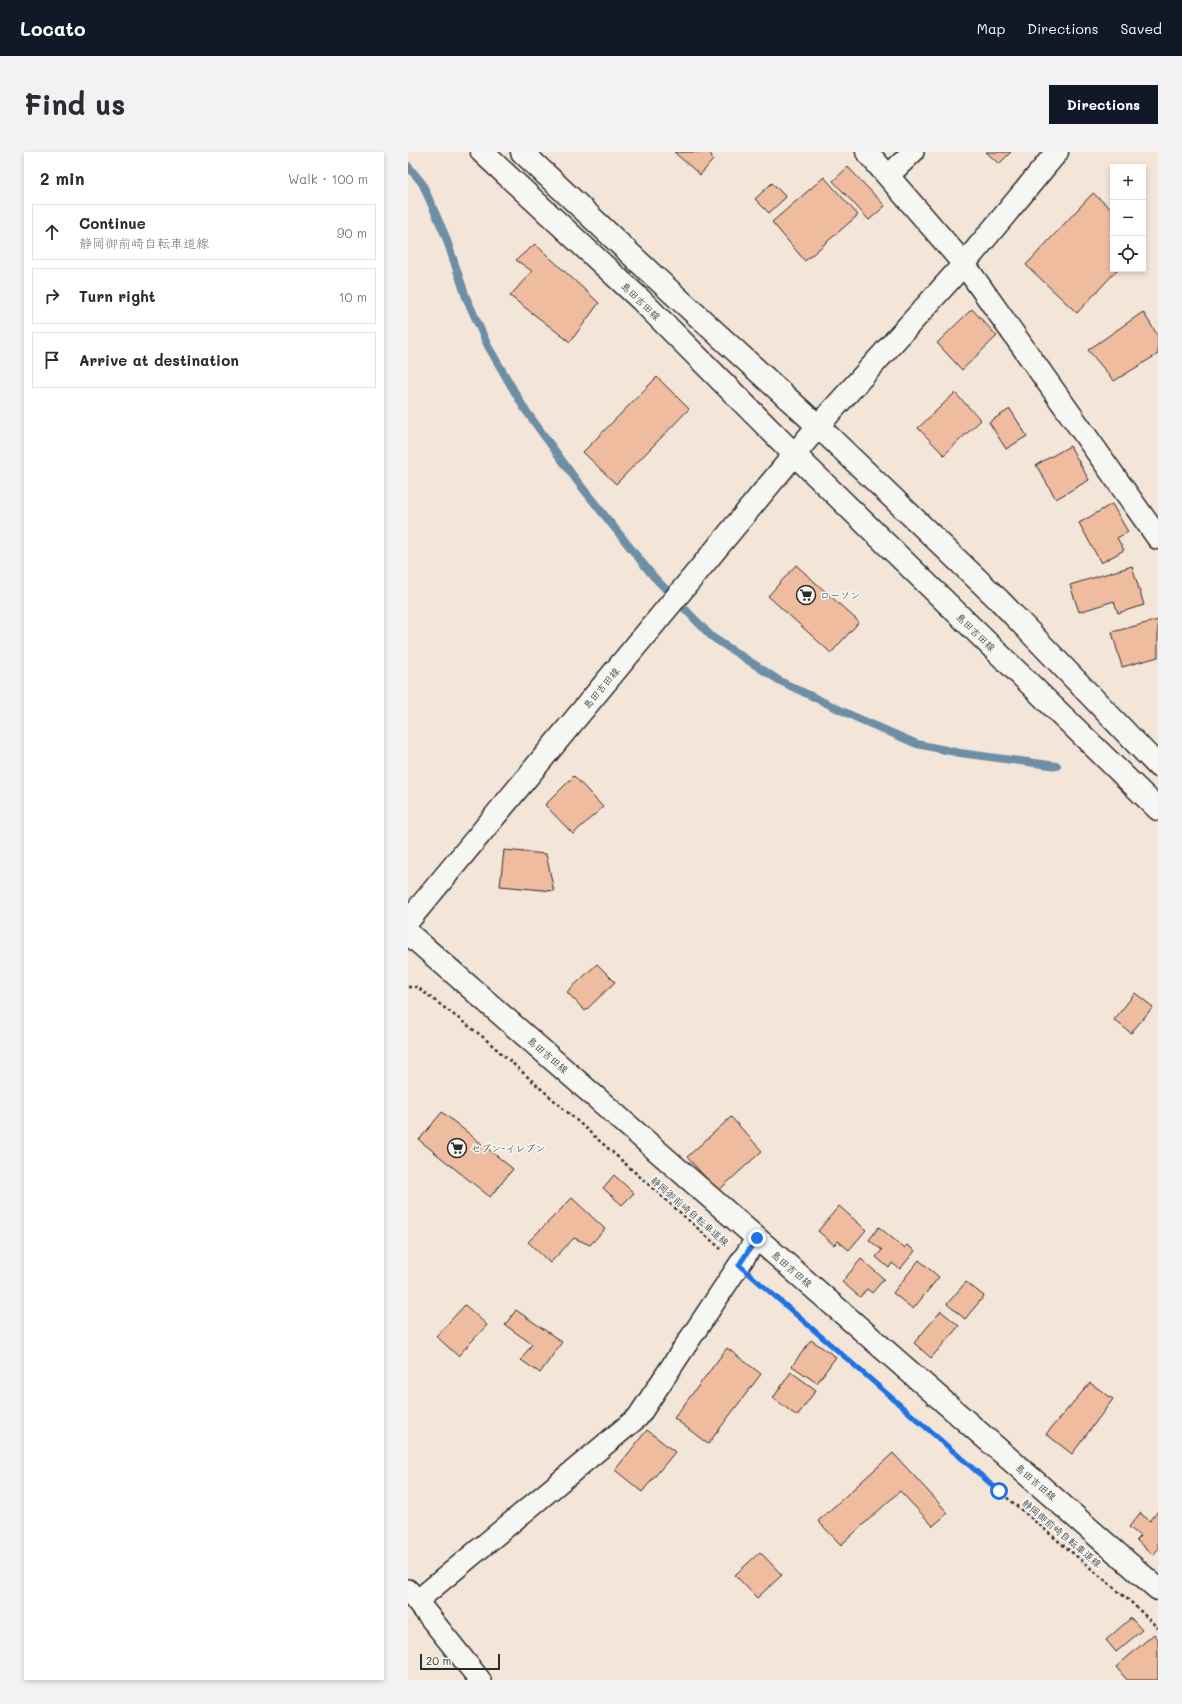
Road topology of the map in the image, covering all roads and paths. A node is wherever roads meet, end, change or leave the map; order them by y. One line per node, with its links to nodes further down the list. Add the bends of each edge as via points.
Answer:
1 (482, 152): 9 (main road, 島田吉田線, via 640,299)
2 (522, 152): 8 (main road)
3 (867, 152): 6 (main road)
4 (913, 152): 6 (street)
5 (1057, 152): 7 (main road, 島田吉田線)
6 (888, 176): 7 (main road)
7 (964, 264): 8 (main road, 島田吉田線); 10 (main road)
8 (818, 426): 9 (main road, 島田吉田線); 11 (main road, via 1000,601)
9 (794, 455): 12 (main road, 島田吉田線); 13 (main road, 島田吉田線)
10 (1158, 538)
11 (1158, 766)
12 (1158, 809)
13 (408, 921)
14 (408, 932): 16 (main road, 島田吉田線)
15 (408, 987): 17 (path, 静岡御前崎自転車道線, via 417,987 483,1037)
16 (757, 1238): 17 (street); 18 (main road, 島田吉田線)
17 (739, 1265): 19 (street, via 638,1417); 20 (path, 静岡御前崎自転車道線)
18 (1158, 1588)
19 (412, 1596): 21 (street)
20 (1158, 1628)
21 (480, 1680)

